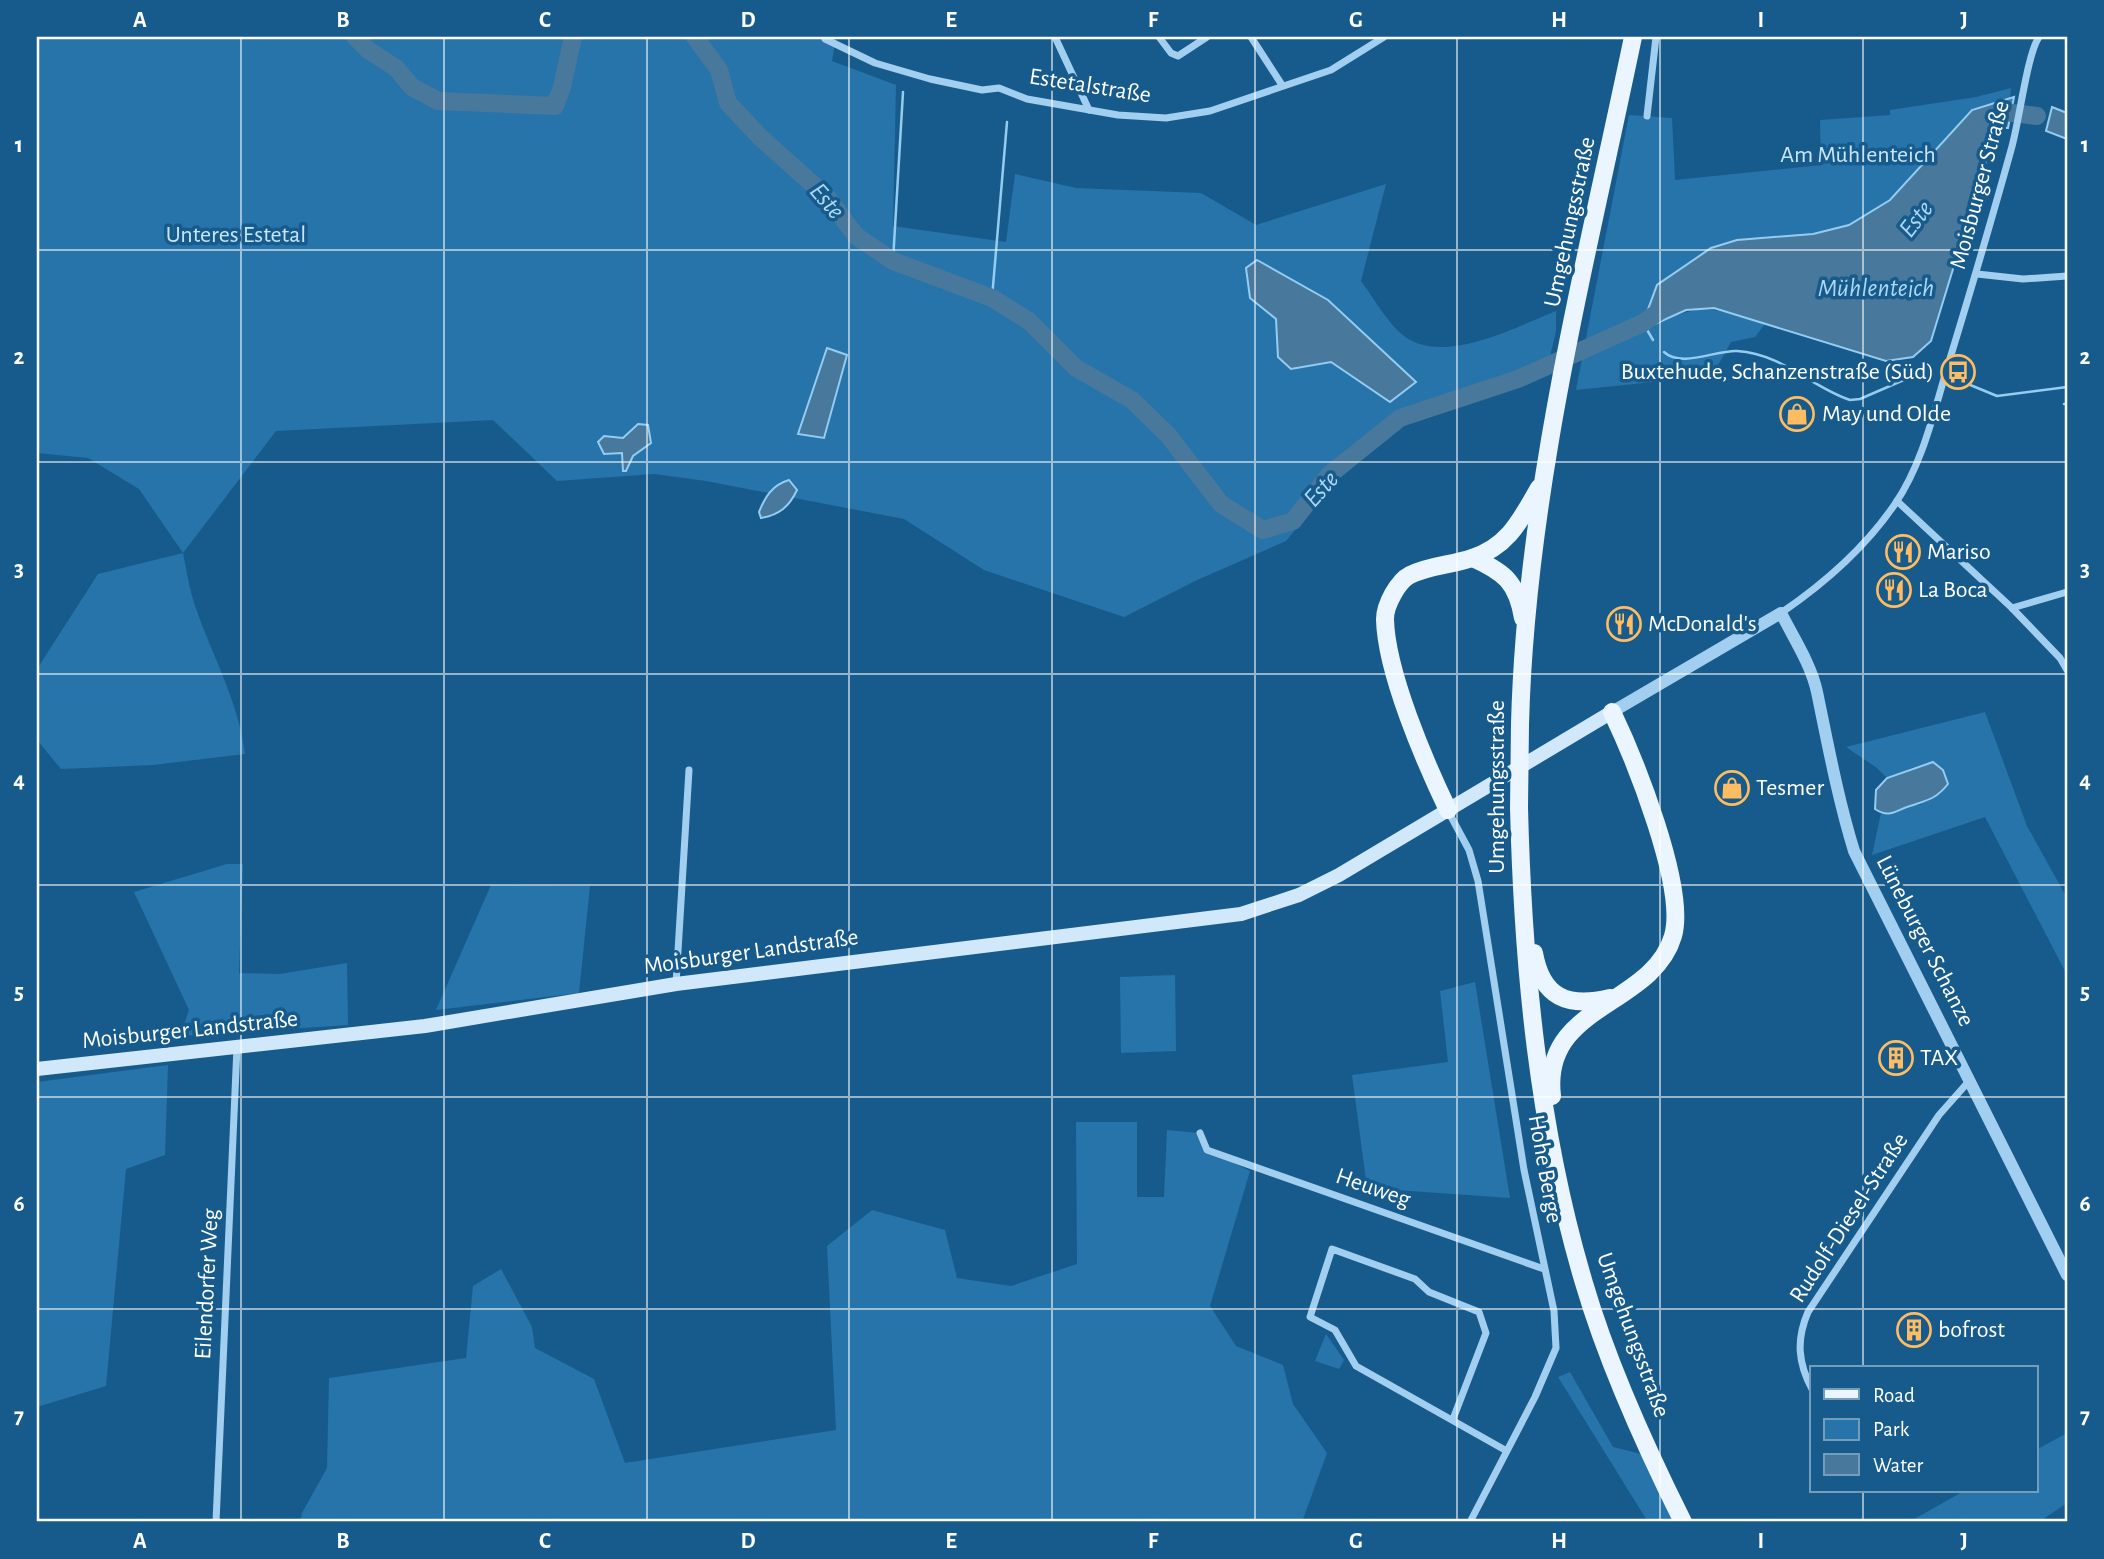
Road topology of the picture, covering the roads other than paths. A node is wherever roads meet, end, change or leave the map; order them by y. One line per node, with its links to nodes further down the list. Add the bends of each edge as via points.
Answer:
1 (1055, 37): 11 (street)
2 (1159, 37): 3 (street, via 1178,56)
3 (1208, 37)
4 (1251, 37): 10 (street)
5 (1384, 37): 10 (street, Estetalstraße, via 1331,70)
6 (1633, 37): 15 (main road, Umgehungsstraße)
7 (1656, 37): 12 (street)
8 (2039, 37): 13 (street, Moisburger Straße)
9 (825, 39): 11 (street, Estetalstraße, via 875,63 930,79 982,90 999,88 1027,99)
10 (1282, 85): 11 (street, Estetalstraße, via 1210,111 1166,118)
11 (1089, 110)
12 (1647, 116)
13 (1977, 274): 14 (street, via 2023,279); 16 (street, Moisburger Straße, via 1920,454)
14 (2067, 276)
15 (1544, 480): 17 (main road, via 1518,527 1503,542); 21 (main road, Umgehungsstraße)
16 (1897, 501): 19 (street); 20 (street, via 1866,542 1814,591)
17 (1473, 558): 21 (main road, via 1500,570 1513,585); 25 (main road, via 1407,576 1393,594 1385,616 1393,663)
18 (2067, 592): 19 (street)
19 (2012, 608): 22 (street)
20 (1781, 613): 23 (street); 31 (street, Lüneburger Schanze, via 1817,692 1854,851)
21 (1525, 628): 26 (main road, Umgehungsstraße, bridge)
22 (2067, 670)
23 (1612, 712): 25 (main road); 28 (main road, via 1652,817 1675,910 1666,954 1655,969)
24 (689, 770): 27 (street)
25 (1448, 810): 27 (main road, Moisburger Landstraße, via 1299,895 1241,914); 34 (street, Hohe Berge, via 1469,850 1478,881)
26 (1521, 865): 28 (main road, via 1534,956 1546,986 1578,1004); 33 (main road, Umgehungsstraße, via 1534,1042)
27 (676, 984): 29 (main road, Moisburger Landstraße, via 425,1026)
28 (1613, 998): 33 (main road, via 1570,1031 1553,1061 1550,1081)
29 (237, 1047): 30 (main road, Moisburger Landstraße); 39 (street, Eilendorfer Weg)
30 (37, 1069)
31 (1970, 1080): 35 (street, Lüneburger Schanze); 36 (street, Rudolf-Diesel-Straße, via 1939,1115 1808,1312 1799,1344 1802,1370)
32 (1200, 1133): 34 (street, Heuweg, via 1207,1150)
33 (1565, 1205): 41 (main road, Umgehungsstraße, via 1598,1322 1651,1459)
34 (1544, 1269): 38 (street, Hohe Berge, via 1556,1348)
35 (2067, 1275)
36 (1810, 1385)
37 (1453, 1419): 37 (street, via 1356,1366 1335,1330 1310,1317 1332,1249 1415,1279 1429,1292 1479,1312 1486,1333); 38 (street)
38 (1506, 1450): 40 (street, Hohe Berge)
39 (216, 1522)
40 (1470, 1522)
41 (1683, 1522)

